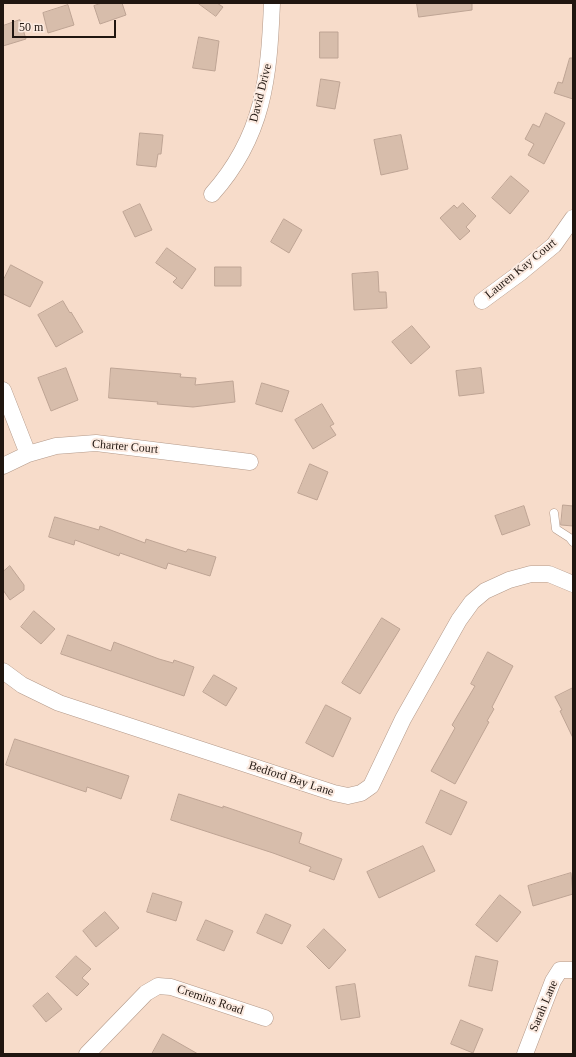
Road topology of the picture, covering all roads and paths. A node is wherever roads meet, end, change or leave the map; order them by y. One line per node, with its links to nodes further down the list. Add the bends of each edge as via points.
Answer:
1 (272, 3): 2 (street, David Drive, via 270,59 260,110 236,163)
2 (212, 194)
3 (573, 218): 4 (street, Lauren Kay Court, via 554,244)
4 (482, 301)
5 (3, 390): 6 (street)
6 (28, 454): 7 (street, Charter Court, via 56,446 96,442); 8 (street, Charter Court)
7 (250, 462)
8 (3, 466)
9 (554, 513): 10 (lane, via 556,529)
10 (573, 542)
11 (573, 584): 12 (street, Bedford Bay Lane, via 549,574 531,574 485,591 472,602 459,620 403,719 371,786 361,793 348,796 59,703 22,685)
12 (3, 670)
13 (573, 970): 16 (street, Sarah Lane, via 560,970)
14 (265, 1018): 15 (street, Cremins Road, via 182,990 158,986 146,993)
15 (86, 1054)
16 (525, 1054)

